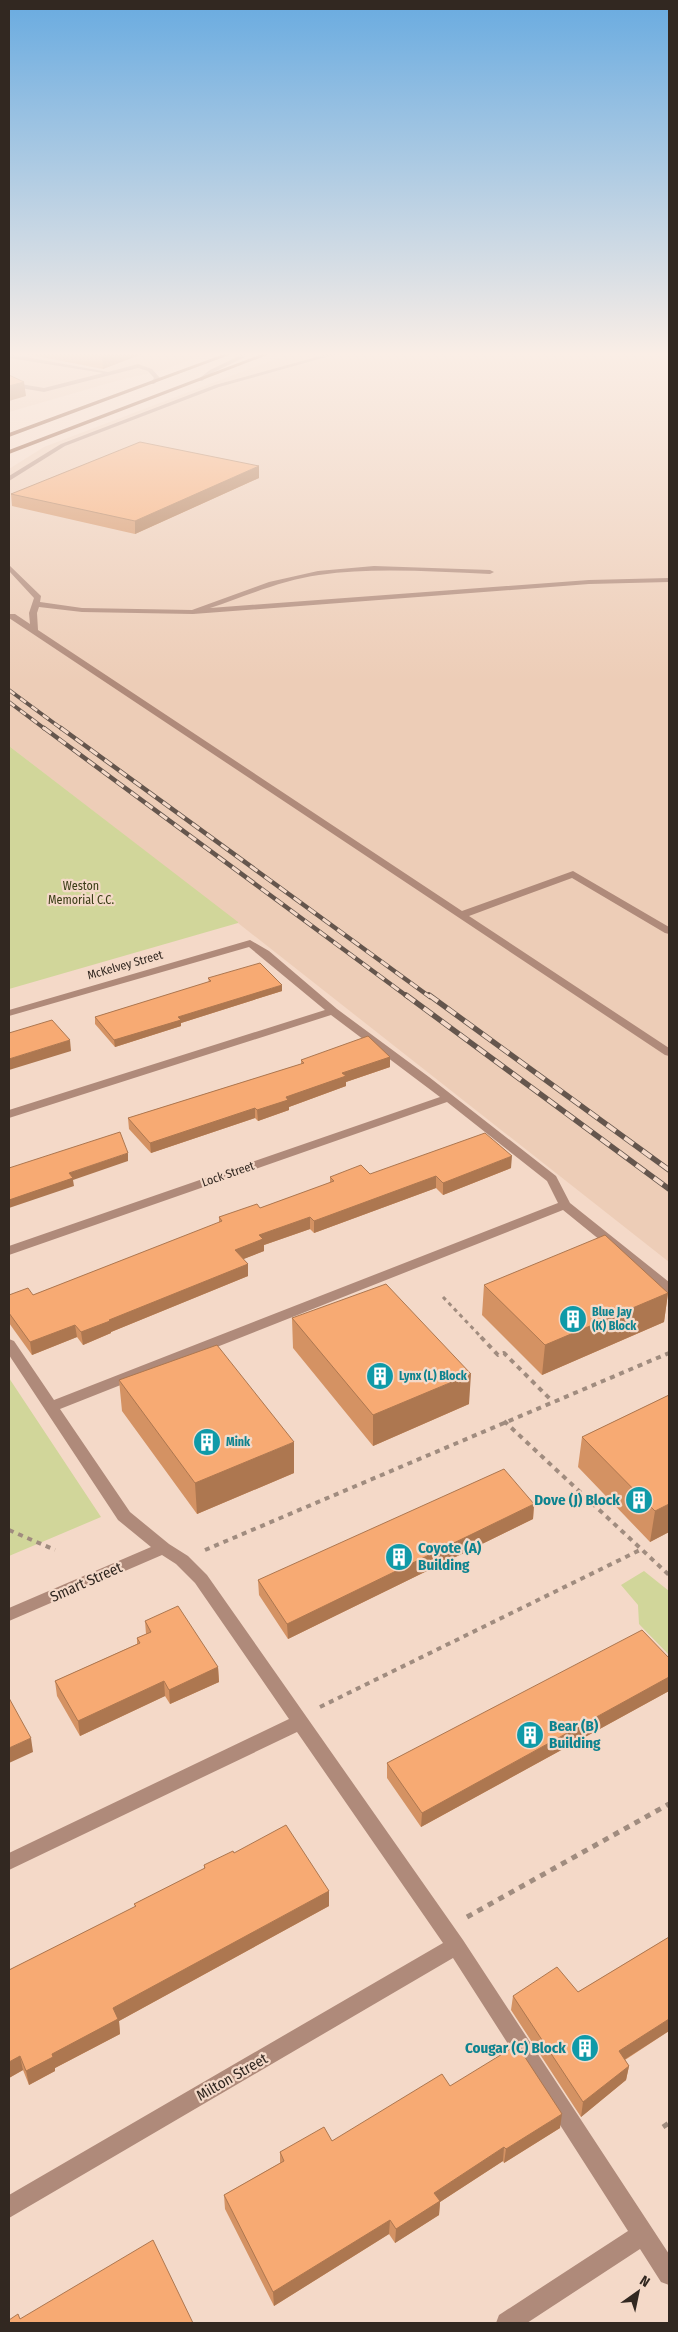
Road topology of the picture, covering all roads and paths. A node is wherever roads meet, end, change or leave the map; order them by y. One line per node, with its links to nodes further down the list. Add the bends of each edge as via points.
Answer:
1 (35, 463): 2 (street)
2 (9, 479)
3 (9, 566): 6 (street, via 38,598)
4 (490, 572): 7 (street, via 374,568 318,573 272,584)
5 (669, 580): 7 (street, via 588,582)
6 (36, 604): 7 (street, via 82,610); 9 (street)
7 (193, 612)
8 (12, 616): 9 (street)
9 (34, 631): 10 (street)
10 (461, 915): 11 (street, via 573,874); 14 (street)
11 (669, 932)
12 (333, 1011): 13 (street, McKelvey Street, via 250,943); 15 (street); 16 (street)
13 (9, 1013)
14 (669, 1053)
15 (448, 1098): 17 (street, via 552,1179); 18 (street, Lock Street)
16 (9, 1114)
17 (565, 1205): 19 (street); 24 (street)
18 (9, 1251)
19 (669, 1289)
20 (443, 1298): 23 (path, via 498,1355 504,1352)
21 (9, 1344): 24 (street)
22 (669, 1353): 23 (path)
23 (552, 1402): 25 (path)
24 (50, 1407): 27 (street, via 124,1516)
25 (504, 1421): 29 (path); 30 (path)
26 (9, 1530): 28 (path)
27 (163, 1548): 30 (street); 32 (street, Smart Street)
28 (54, 1550)
29 (642, 1550): 31 (path); 33 (path)
30 (182, 1560): 33 (street, via 201,1579)
31 (669, 1575)
32 (9, 1615)
33 (298, 1720): 35 (street); 36 (street)
34 (669, 1804): 36 (path)
35 (9, 1862)
36 (450, 1938): 39 (street, Milton Street); 40 (street)
37 (669, 2123): 38 (path)
38 (663, 2127)
39 (9, 2206)
40 (642, 2235): 41 (street); 42 (street)
41 (669, 2274)
42 (507, 2323)

